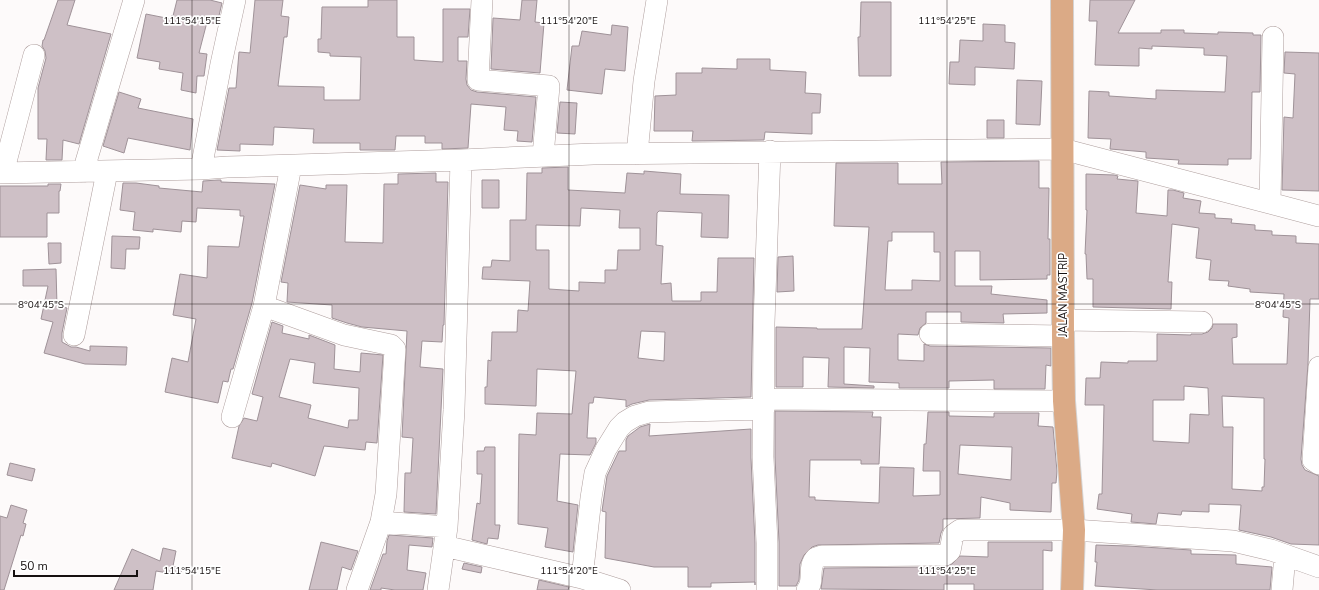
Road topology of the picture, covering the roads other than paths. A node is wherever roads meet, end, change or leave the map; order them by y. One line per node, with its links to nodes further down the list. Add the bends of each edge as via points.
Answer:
1 (134, 0): 15 (street)
2 (235, 0): 14 (street)
3 (482, 0): 11 (street, via 478,80 549,86)
4 (657, 0): 10 (street, via 644,81)
5 (1062, 0): 8 (main road, JALAN MASTRIP)
6 (1273, 37): 18 (street)
7 (34, 55): 17 (street)
8 (1062, 149): 9 (street); 18 (street); 22 (main road, JALAN MASTRIP)
9 (770, 152): 10 (street); 27 (street)
10 (637, 154): 11 (street)
11 (543, 156): 12 (street)
12 (461, 160): 13 (street); 32 (street, via 454,402)
13 (291, 166): 14 (street); 20 (street)
14 (201, 170): 16 (street)
15 (83, 172): 16 (street); 17 (street)
16 (108, 172): 24 (street)
17 (2, 173)
18 (1270, 203): 19 (street)
19 (1319, 216)
20 (264, 306): 28 (street); 30 (street, via 344,335 393,346 386,494)
21 (1202, 322): 22 (street)
22 (1063, 328): 23 (street); 26 (main road, JALAN MASTRIP)
23 (930, 334)
24 (74, 335)
25 (1319, 368): 29 (street, via 1313,460)
26 (1064, 401): 27 (street); 31 (main road, JALAN MASTRIP)
27 (764, 404): 35 (street, via 649,412 635,416 618,428 595,473 591,498); 39 (street)
28 (232, 417)
29 (1319, 464)
30 (382, 522): 32 (street); 36 (street)
31 (1074, 530): 33 (street, via 1233,541); 40 (street, via 960,530 953,535 948,554 941,556 822,556 816,558 811,565 810,585); 41 (main road, JALAN MASTRIP)
32 (446, 536): 35 (street); 37 (street)
33 (1285, 555): 34 (street); 42 (street)
34 (1319, 567)
35 (590, 584): 38 (street)
36 (357, 590)
37 (438, 590)
38 (620, 590)
39 (767, 590)
40 (807, 590)
41 (1072, 590)
42 (1282, 590)

